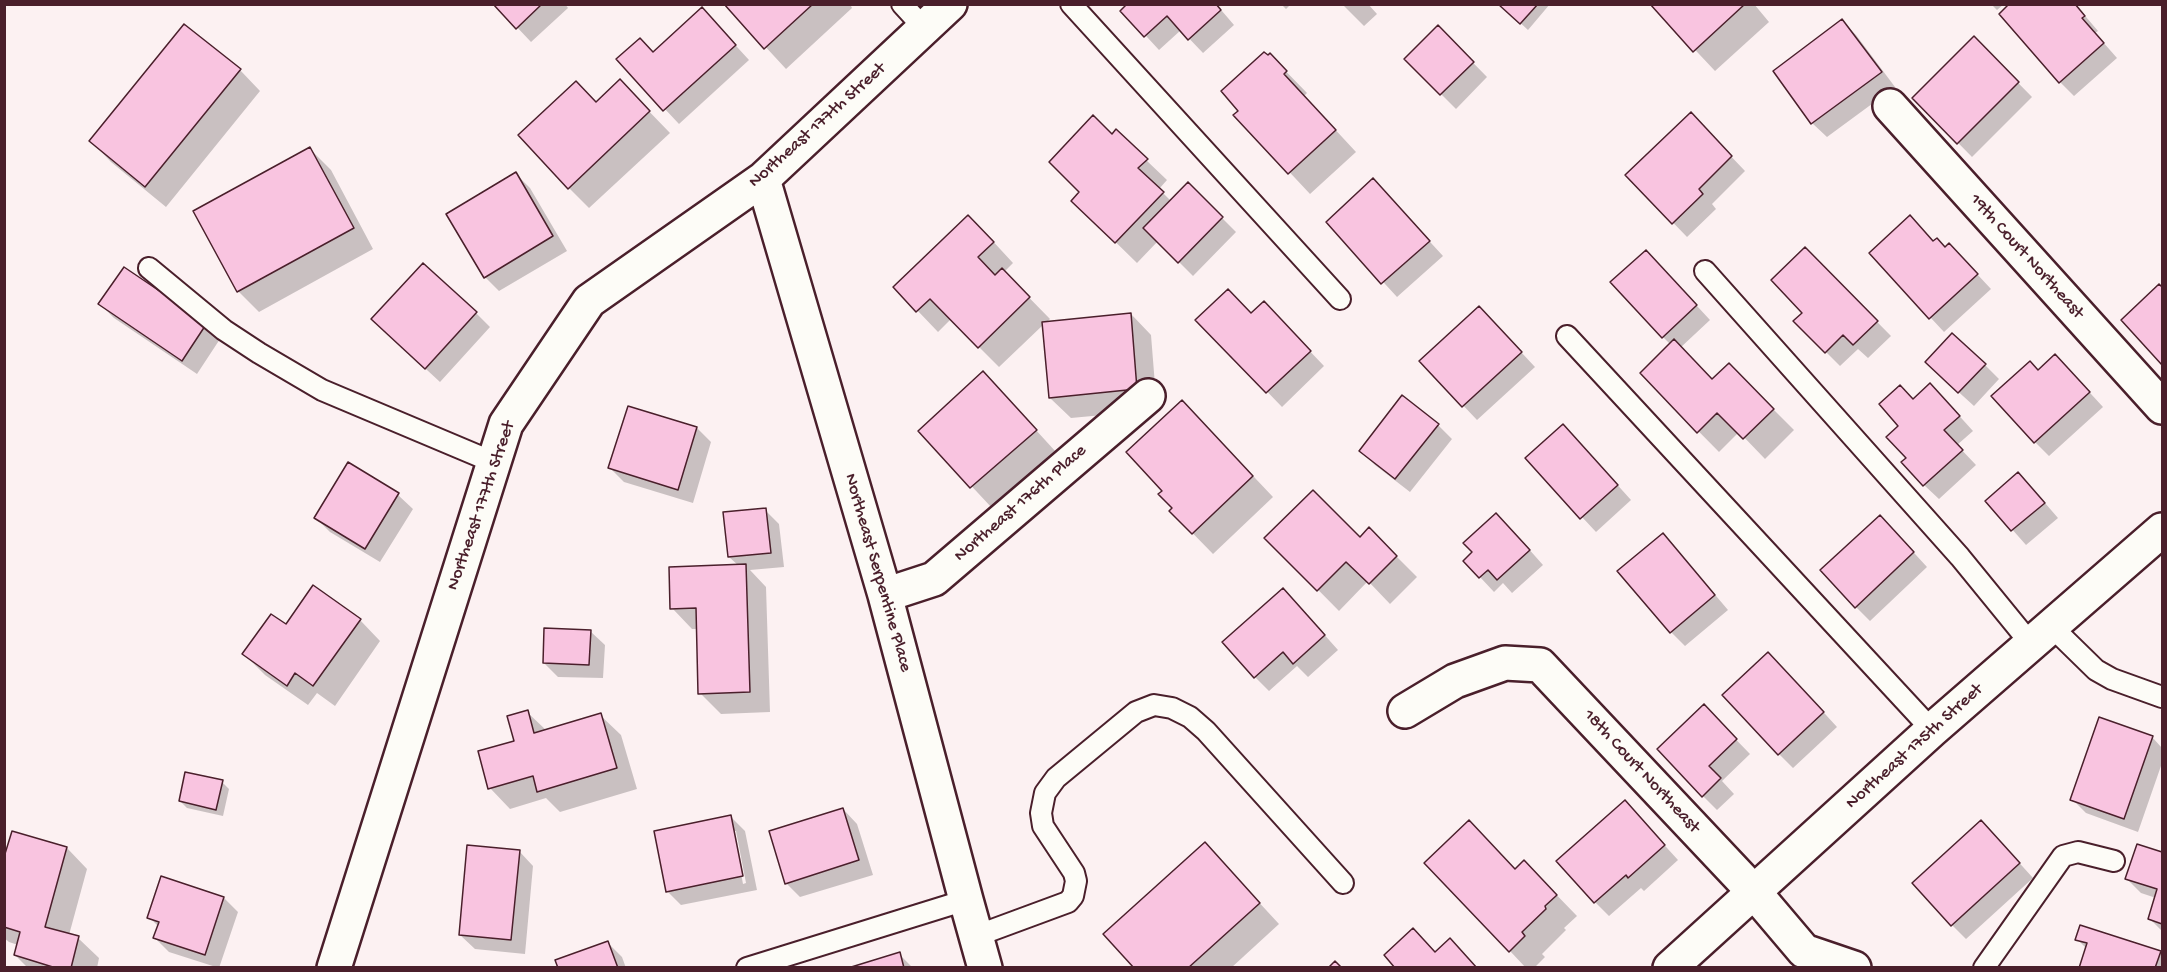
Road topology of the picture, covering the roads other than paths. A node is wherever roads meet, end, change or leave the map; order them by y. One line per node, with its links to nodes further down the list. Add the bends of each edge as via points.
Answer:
1 (902, 4): 4 (lane)
2 (950, 4): 4 (street, Northeast 177th Street)
3 (1071, 4): 9 (lane)
4 (924, 28): 6 (street, Northeast 177th Street)
5 (1890, 106): 12 (street, 19th Court Northeast)
6 (763, 179): 13 (street, Northeast 177th Street, via 590,301 506,424); 15 (street, Northeast Serpentine Place)
7 (149, 268): 13 (lane, via 224,330 322,390)
8 (1705, 271): 16 (lane, via 1960,557)
9 (1340, 299)
10 (1567, 336): 19 (lane)
11 (1148, 396): 15 (street, Northeast 176th Place, via 934,579)
12 (2163, 407)
13 (493, 462): 25 (street, Northeast 177th Street)
14 (2163, 530): 16 (street, Northeast 175th Street)
15 (885, 595): 23 (street, Northeast Serpentine Place)
16 (2041, 635): 17 (lane, via 2112,679); 19 (street, Northeast 175th Street)
17 (2163, 697)
18 (1405, 711): 22 (street, 18th Court Northeast, via 1455,681 1505,663 1540,665)
19 (1932, 730): 22 (street, Northeast 175th Street)
20 (2114, 861): 30 (lane, via 2078,852 2063,856)
21 (1343, 883): 24 (lane, via 1206,730 1172,708 1154,705 1136,712 1056,778 1045,793 1043,826 1074,873 1073,896 1068,902)
22 (1754, 892): 28 (street, Northeast 175th Street); 29 (street, 18th Court Northeast, via 1804,951)
23 (966, 900): 24 (street, Northeast Serpentine Place); 26 (lane)
24 (976, 936): 27 (street, Northeast Serpentine Place)
25 (334, 968)
26 (747, 968)
27 (985, 968)
28 (1670, 968)
29 (1854, 968)
30 (1984, 968)

